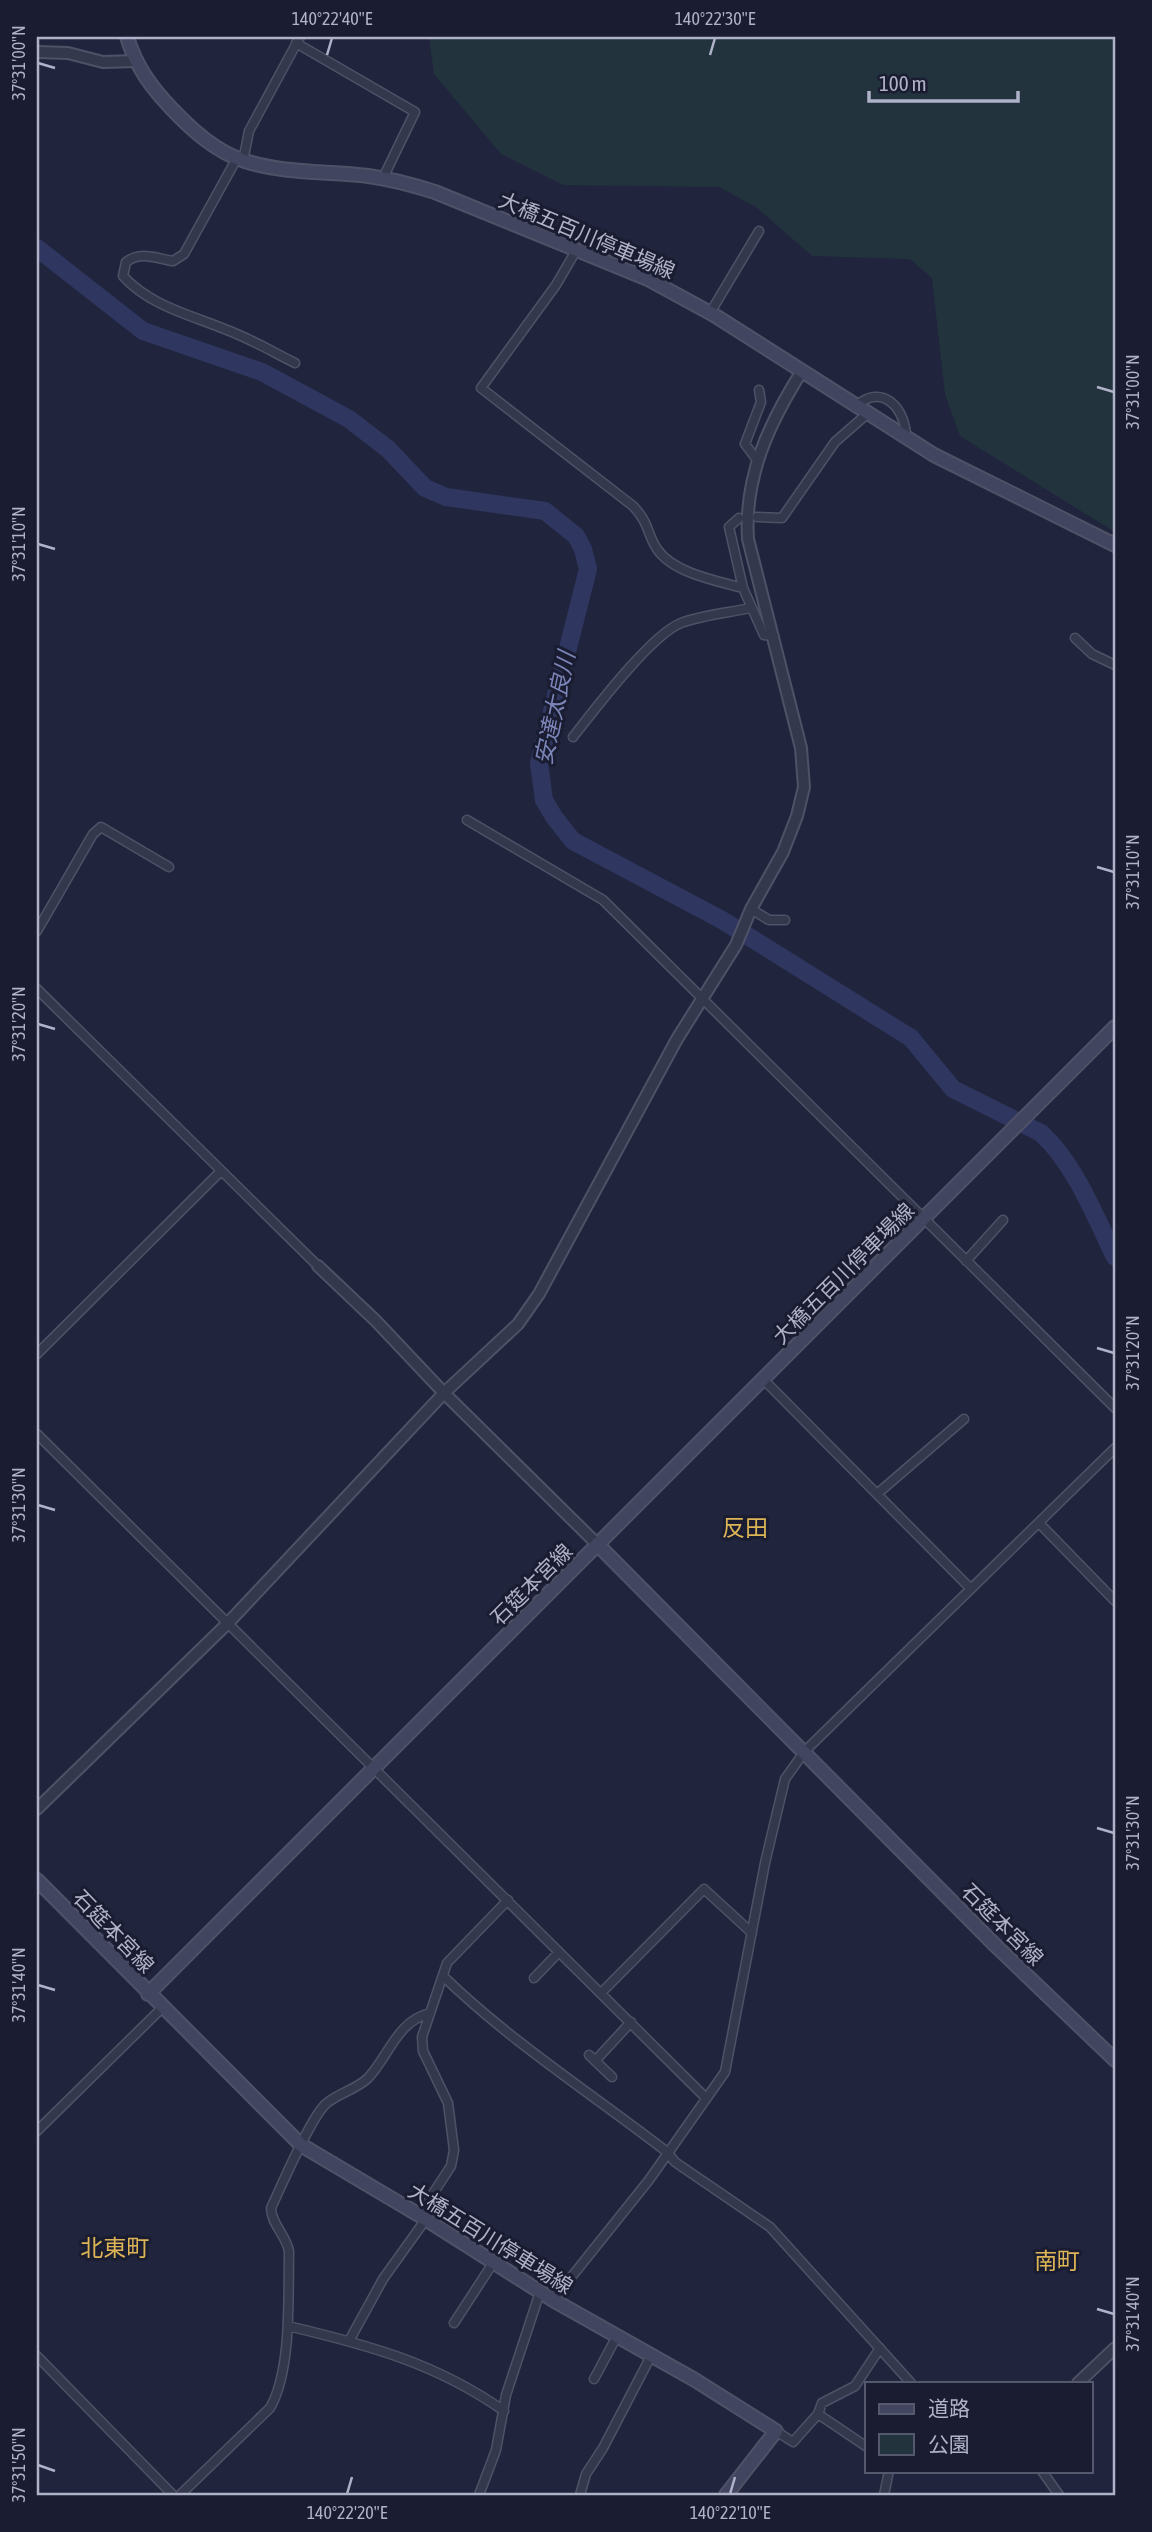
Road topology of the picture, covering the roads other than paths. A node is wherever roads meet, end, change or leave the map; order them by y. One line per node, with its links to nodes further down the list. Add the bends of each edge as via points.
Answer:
1 (127, 37): 4 (main road, 大橋五百川停車場線)
2 (298, 40): 5 (street, via 249,131); 6 (street, via 415,111)
3 (37, 52): 4 (street, via 68,52 103,62)
4 (135, 61): 5 (main road, 大橋五百川停車場線, via 146,80 192,129)
5 (240, 159): 6 (main road, 大橋五百川停車場線, via 289,170); 10 (street, via 184,254 173,261 132,258 126,262 123,276 148,297)
6 (383, 178): 8 (main road, 大橋五百川停車場線, via 435,192)
7 (759, 232): 9 (street)
8 (577, 249): 9 (main road, 大橋五百川停車場線, via 648,279); 20 (street, via 481,388 633,506 649,525 662,556 685,569)
9 (710, 313): 11 (main road, 大橋五百川停車場線)
10 (295, 363)
11 (802, 372): 13 (main road, 大橋五百川停車場線); 16 (street)
12 (759, 390): 16 (street, via 761,402 745,444)
13 (855, 407): 14 (main road, 大橋五百川停車場線); 15 (street, via 877,397 895,405 904,417)
14 (867, 414): 15 (main road, 大橋五百川停車場線); 17 (street, via 835,442 782,518)
15 (906, 438): 19 (main road, 大橋五百川停車場線, via 980,480)
16 (757, 460): 22 (street, via 747,501 748,539)
17 (758, 517)
18 (738, 518): 20 (street, via 729,527)
19 (1115, 545)
20 (743, 588): 21 (street)
21 (750, 608): 22 (street, via 764,635); 25 (street, via 680,623 666,633 619,680)
22 (774, 636): 28 (street, via 801,748 804,787 790,836)
23 (1075, 638): 24 (street, via 1092,654)
24 (1115, 665)
25 (573, 737)
26 (467, 820): 32 (street, via 603,900)
27 (169, 867): 30 (street, via 101,828 93,834)
28 (751, 913): 29 (street); 32 (street)
29 (785, 920)
30 (37, 931)
31 (37, 989): 34 (street)
32 (700, 999): 35 (street); 41 (street, via 539,1294 518,1324)
33 (1115, 1027): 35 (main road, 大橋五百川停車場線)
34 (221, 1171): 38 (street); 39 (street)
35 (922, 1219): 37 (street); 40 (main road, 大橋五百川停車場線)
36 (1003, 1220): 37 (street)
37 (966, 1261): 42 (street)
38 (318, 1266): 41 (street)
39 (37, 1354)
40 (764, 1380): 46 (street); 48 (main road, 大橋五百川停車場線)
41 (444, 1393): 48 (street); 51 (street)
42 (1115, 1408)
43 (964, 1419): 46 (street)
44 (37, 1434): 51 (street)
45 (1115, 1448): 47 (street)
46 (877, 1494): 49 (street)
47 (1039, 1523): 49 (street); 50 (street)
48 (597, 1544): 52 (main road, 石筵本宮線); 53 (main road, 石筵本宮線)
49 (970, 1588): 52 (street)
50 (1115, 1601)
51 (229, 1622): 53 (street); 54 (street)
52 (805, 1751): 57 (street, via 785,1779); 66 (main road, 石筵本宮線)
53 (375, 1769): 56 (street); 62 (main road, 石筵本宮線)
54 (37, 1809)
55 (37, 1880): 62 (main road, 石筵本宮線)
56 (508, 1900): 58 (street); 59 (street, via 453,1955)
57 (752, 1933): 61 (street, via 704,1889); 68 (street, via 724,2072)
58 (559, 1952): 60 (street); 61 (street)
59 (443, 1976): 64 (street); 71 (street, via 477,2009)
60 (534, 1978)
61 (601, 1993): 65 (street)
62 (148, 1994): 63 (main road, 大橋五百川停車場線)
63 (162, 2008): 69 (street); 70 (main road, 大橋五百川停車場線)
64 (430, 2013): 70 (street, via 417,2016 399,2033 367,2080 325,2104); 72 (street, via 422,2037 423,2051 448,2103 454,2150 451,2166)
65 (631, 2022): 67 (street, via 592,2058); 68 (street)
66 (1115, 2060)
67 (612, 2077)
68 (705, 2097): 71 (street)
69 (37, 2131)
70 (301, 2145): 72 (main road, 大橋五百川停車場線); 77 (street, via 271,2208 287,2242)
71 (667, 2152): 75 (street); 80 (street, via 770,2227)
72 (423, 2217): 73 (main road, 大橋五百川停車場線); 79 (street)
73 (493, 2263): 74 (main road, 大橋五百川停車場線); 76 (street)
74 (540, 2292): 75 (main road, 大橋五百川停車場線); 87 (street)
75 (553, 2300): 78 (main road, 大橋五百川停車場線)
76 (454, 2323)
77 (288, 2326): 79 (street); 94 (street, via 277,2396 270,2408)
78 (617, 2336): 83 (main road, 大橋五百川停車場線); 84 (street)
79 (349, 2341): 87 (street, via 408,2359 467,2385)
80 (880, 2348): 85 (street); 88 (street, via 855,2386 822,2403)
81 (1115, 2348): 86 (street)
82 (37, 2356): 93 (street)
83 (651, 2356): 89 (main road, 大橋五百川停車場線); 96 (street, via 586,2474)
84 (594, 2379)
85 (910, 2382)
86 (1079, 2382)
87 (504, 2411): 95 (street)
88 (818, 2414): 89 (street, via 793,2442); 90 (street)
89 (776, 2431): 97 (main road)
90 (865, 2445)
91 (890, 2472): 98 (street)
92 (1043, 2472): 99 (street)
93 (173, 2495)
94 (180, 2495)
95 (479, 2495)
96 (580, 2495)
97 (726, 2495)
98 (884, 2495)
99 (1059, 2495)

